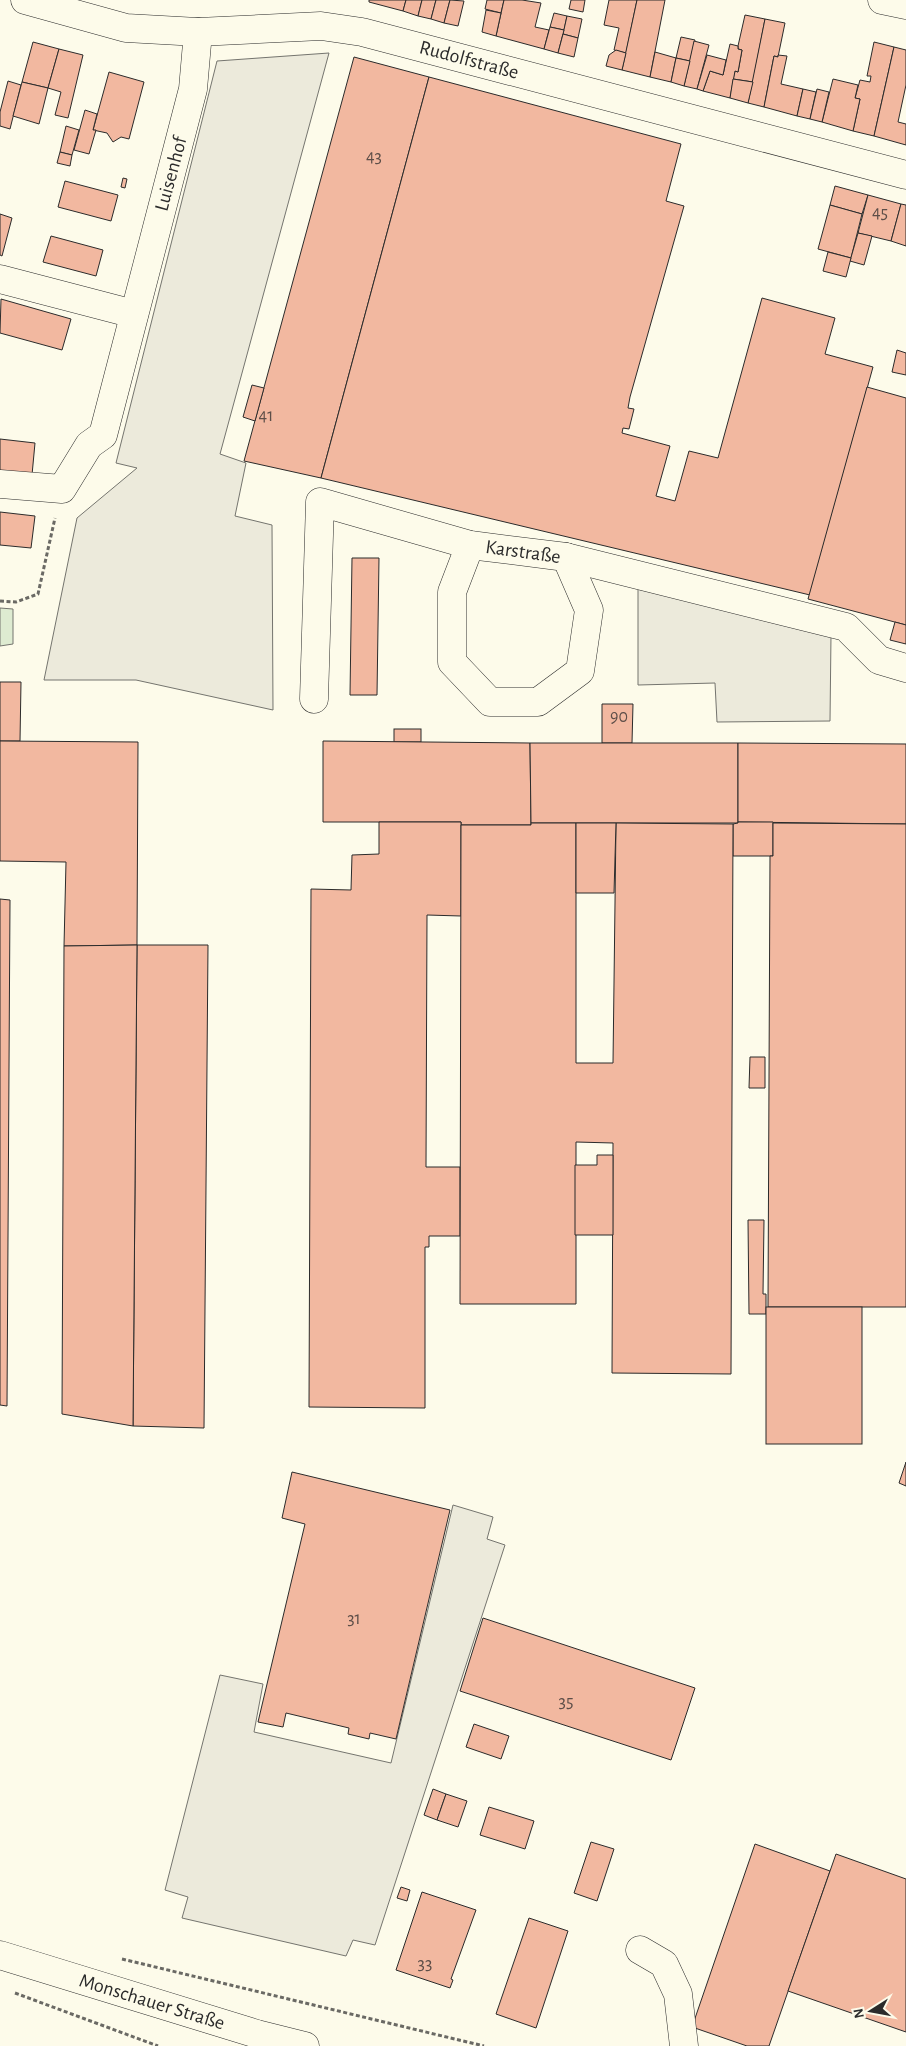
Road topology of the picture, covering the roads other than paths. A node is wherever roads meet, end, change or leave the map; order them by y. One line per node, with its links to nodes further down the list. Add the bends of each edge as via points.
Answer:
1 (25, 0): 4 (street, Rudolfstraße, via 126,28)
2 (882, 0): 3 (street)
3 (906, 5)
4 (198, 32): 5 (street, Rudolfstraße, via 321,26 362,32); 7 (street, Luisenhof, via 193,89)
5 (906, 174)
6 (0, 279): 7 (street)
7 (134, 314): 8 (street, Luisenhof, via 103,435 89,445 62,489)
8 (0, 484)
9 (470, 545): 10 (street, Karstraße); 10 (street, via 452,592 452,662 490,702 538,702 580,671 589,610); 12 (street, Karstraße, via 320,502)
10 (566, 557): 11 (street, Karstraße, via 846,627 879,660)
11 (906, 668)
12 (314, 698)
13 (640, 1950): 16 (street, via 664,1964 678,1994)
14 (0, 1955): 15 (street, Monschauer Straße)
15 (305, 2046)
16 (684, 2046)

